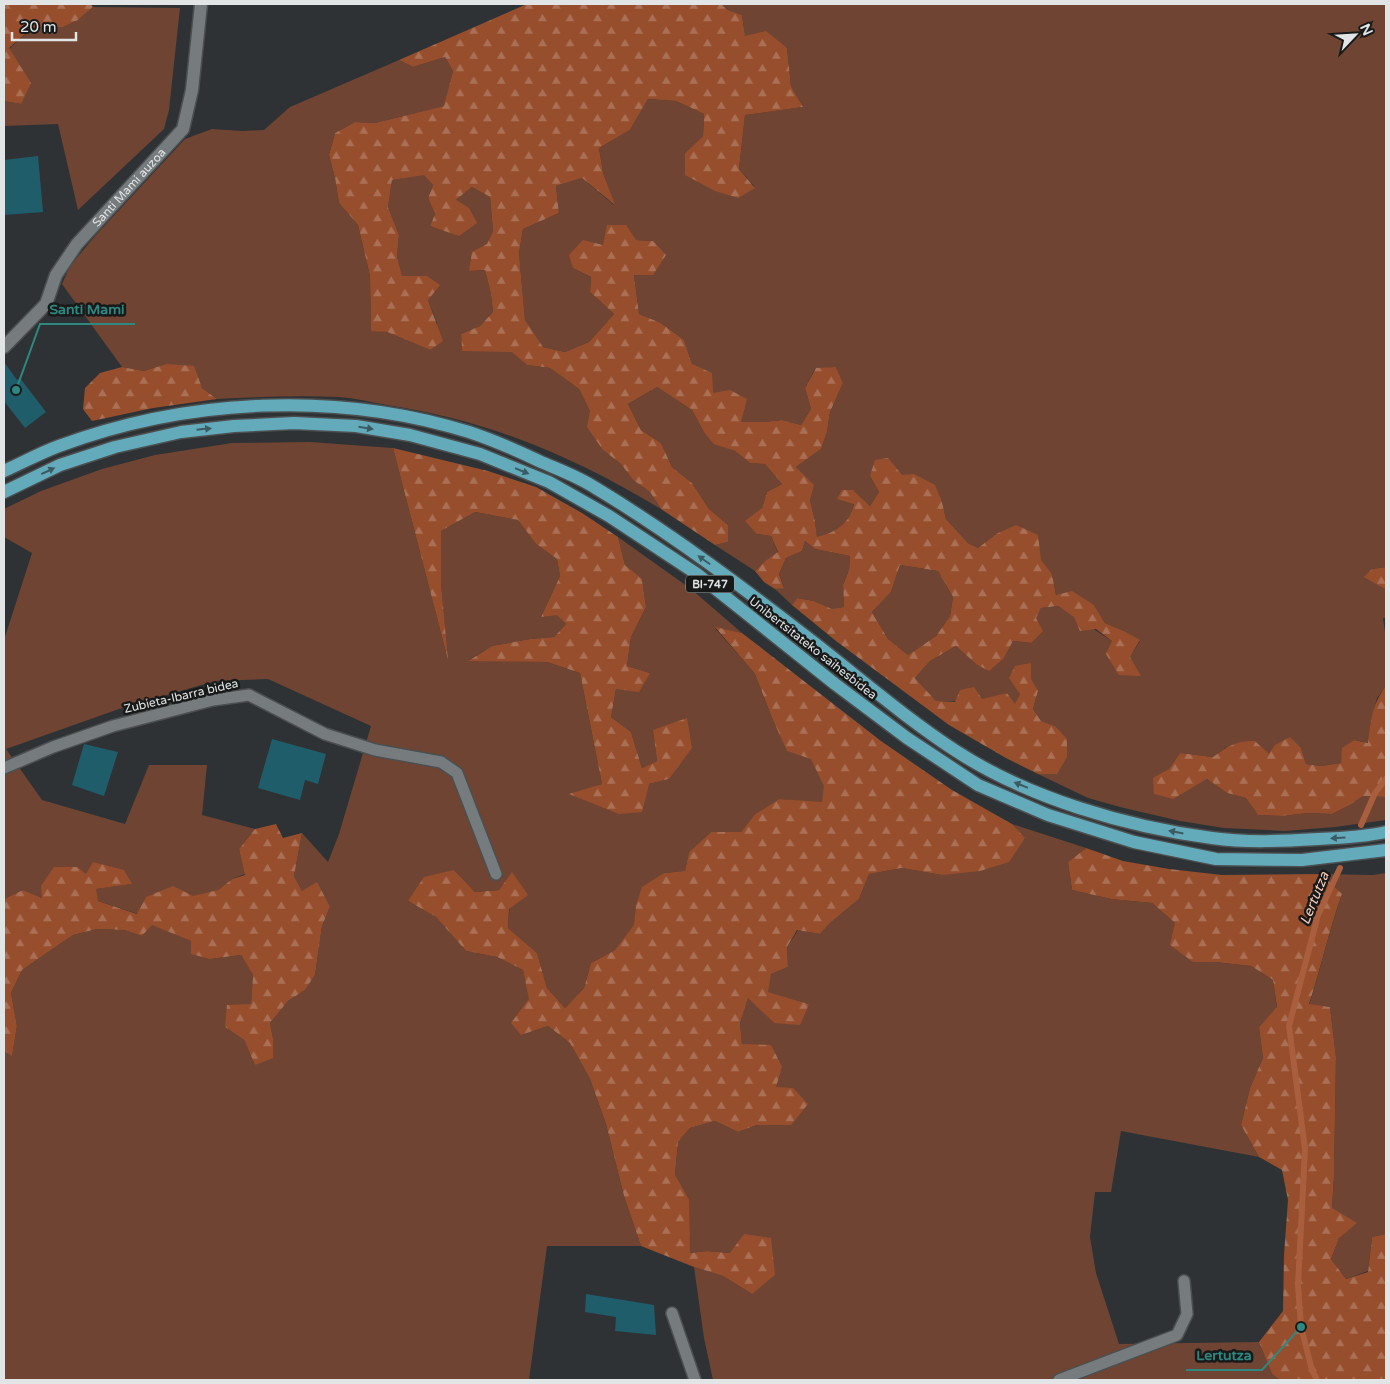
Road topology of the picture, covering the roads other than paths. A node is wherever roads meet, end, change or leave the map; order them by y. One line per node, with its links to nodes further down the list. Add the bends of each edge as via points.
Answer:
1 (201, 4): 2 (street, Santi Mami auzoa, via 192,90 183,129 77,244 56,275 46,304)
2 (4, 346)
3 (4, 471): 6 (main road, Unibertsitateko saihesbidea / BI-747, one-way to 3, via 1270,842 1214,839 1080,809 1003,778 916,724 732,580 591,484 466,431 397,415 334,406 271,405 203,410 123,426 58,446)
4 (4, 492): 7 (main road, Unibertsitateko saihesbidea / BI-747, one-way to 7, via 60,465 115,447 181,432 294,422 356,426 410,435 498,461 549,482 609,516 697,574 907,738 978,785 1048,815 1134,842 1216,859 1302,860)
5 (4, 768): 8 (lane, Zubieta-Ibarra bidea, via 113,726 213,700 249,695 325,734 375,750 441,762 457,774)
6 (1386, 832)
7 (1386, 850)
8 (496, 874)
9 (1184, 1281): 12 (lane, via 1187,1314 1177,1335)
10 (672, 1313): 11 (lane)
11 (694, 1380)
12 (1059, 1380)

